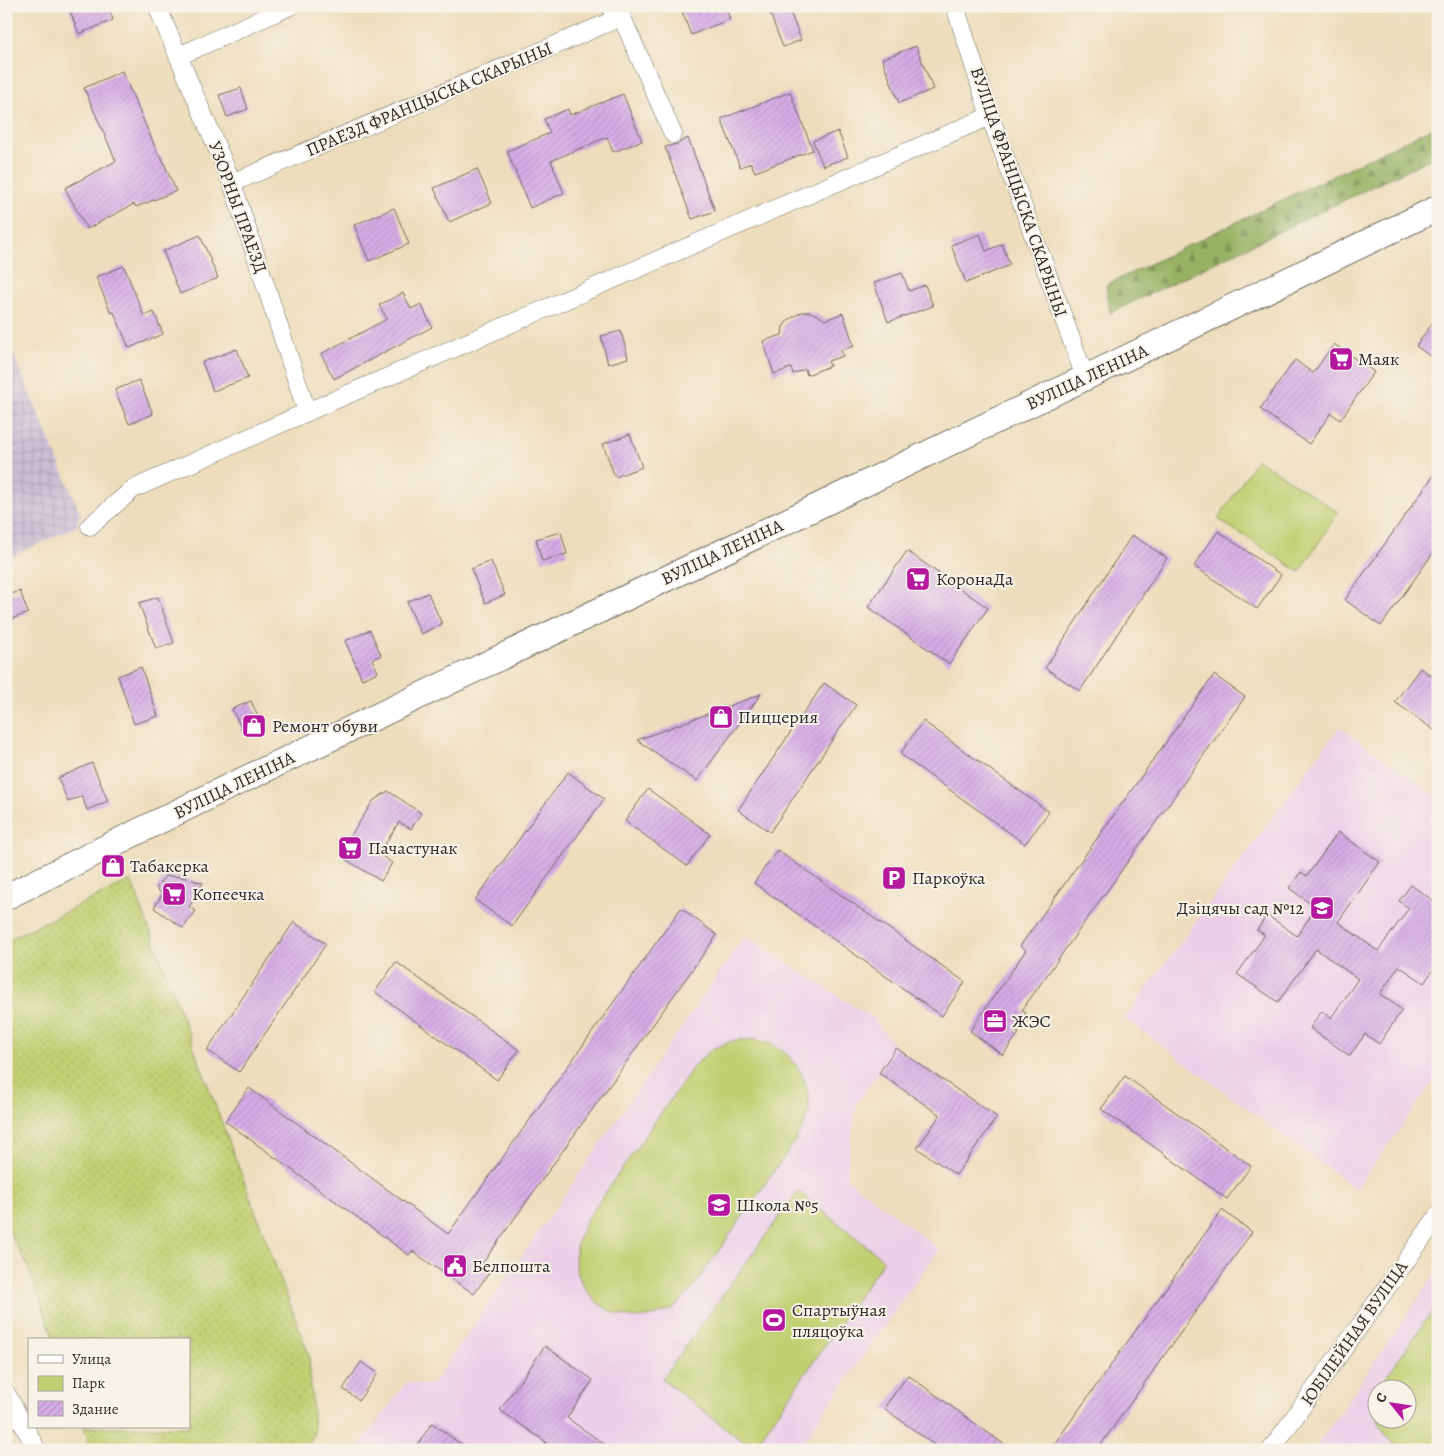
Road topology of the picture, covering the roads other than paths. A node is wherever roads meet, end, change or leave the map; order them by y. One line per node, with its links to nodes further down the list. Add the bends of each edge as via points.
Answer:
1 (156, 6): 5 (street, УЗОРНЫ ПРАЕЗД)
2 (290, 6): 5 (street)
3 (616, 6): 7 (street); 8 (street, ПРАЕЗД ФРАНЦЫСКА СКАРЫНЫ, via 612,21)
4 (955, 6): 6 (street, ВУЛІЦА ФРАНЦЫСКА СКАРЫНЫ)
5 (179, 56): 8 (street, УЗОРНЫ ПРАЕЗД)
6 (990, 116): 10 (street, ВУЛІЦА ФРАНЦЫСКА СКАРЫНЫ); 11 (street)
7 (673, 134)
8 (232, 184): 11 (street, УЗОРНЫ ПРАЕЗД)
9 (1438, 208): 10 (main road, ВУЛІЦА ЛЕНІНА)
10 (1085, 377): 13 (main road, ВУЛІЦА ЛЕНІНА, via 224,789)
11 (307, 412): 12 (street, via 133,489)
12 (90, 526)
13 (6, 897)
14 (1438, 1216): 17 (street, ЮБІЛЕЙНАЯ ВУЛІЦА)
15 (6, 1393): 16 (street)
16 (37, 1450)
17 (1271, 1450)

